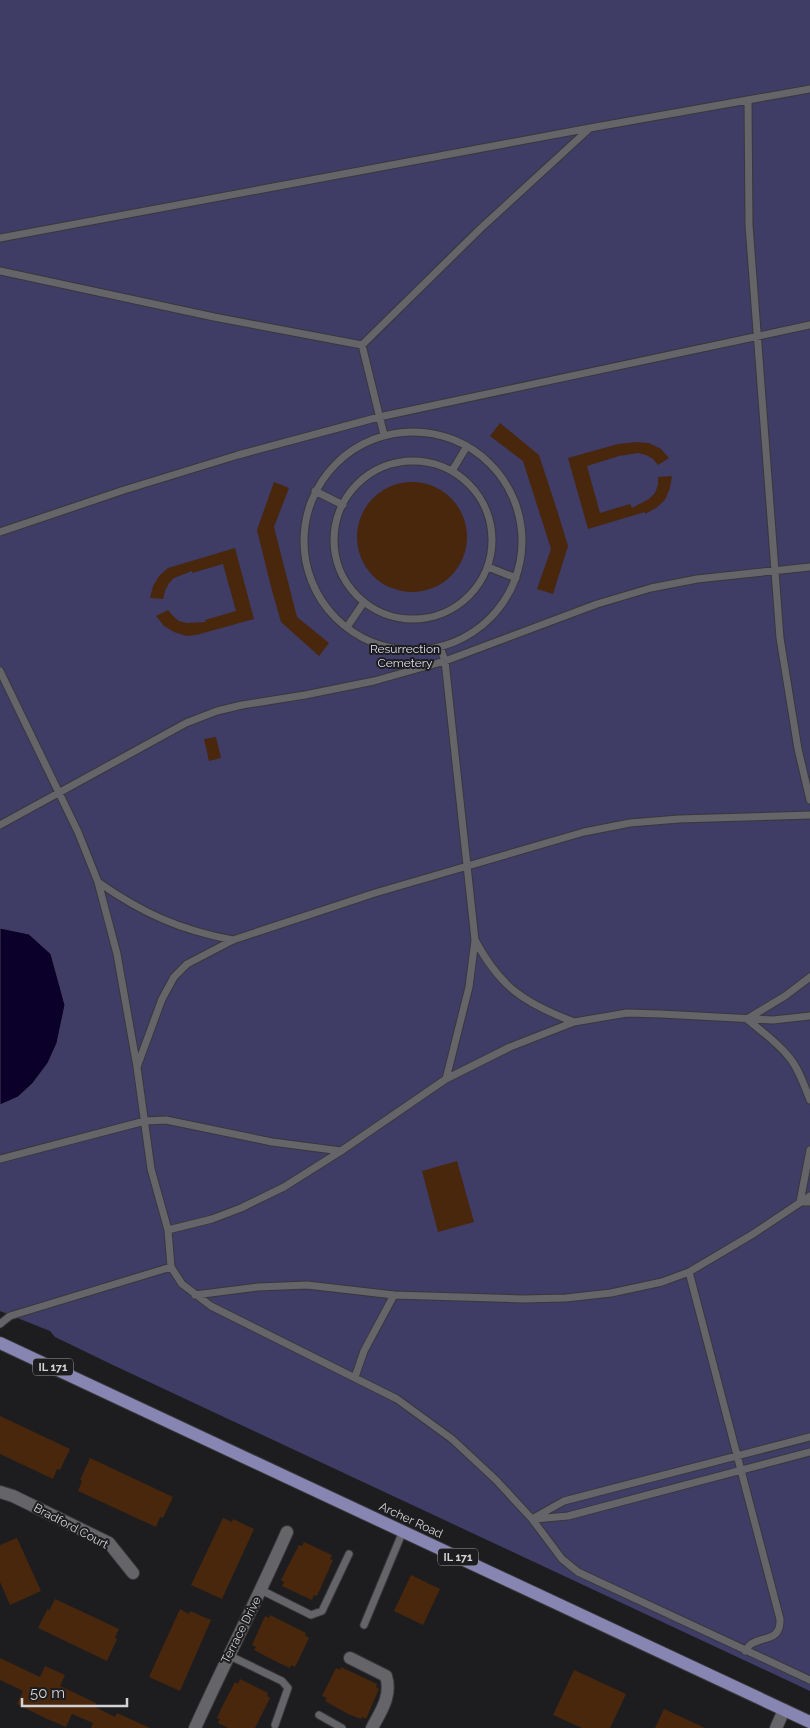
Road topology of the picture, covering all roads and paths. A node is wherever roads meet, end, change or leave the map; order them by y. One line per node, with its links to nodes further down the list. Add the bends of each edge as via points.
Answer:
1 (810, 89): 2 (lane)
2 (748, 100): 3 (lane); 7 (lane, via 748,225)
3 (590, 128): 4 (lane); 8 (lane, via 481,228)
4 (0, 238)
5 (0, 270): 8 (lane)
6 (810, 326): 7 (lane)
7 (757, 337): 9 (lane); 18 (lane)
8 (362, 345): 9 (lane)
9 (379, 417): 10 (lane); 15 (lane, via 152,481)
10 (384, 435): 11 (lane, via 410,431 436,434); 13 (lane, via 362,443 344,456 327,472)
11 (467, 446): 12 (lane); 19 (lane, via 501,476 514,500 521,525 521,552)
12 (452, 471): 14 (lane, via 414,461 387,465 364,478); 16 (lane, via 473,488 487,511 492,537)
13 (315, 491): 14 (lane); 21 (lane, via 306,520 305,558 321,600)
14 (343, 505): 20 (lane, via 334,537 337,562 348,584)
15 (0, 532)
16 (488, 567): 19 (lane); 20 (lane, via 468,598 434,617 397,618)
17 (810, 567): 18 (lane)
18 (775, 570): 23 (lane, via 651,588 597,604); 26 (lane, via 780,638 798,749)
19 (516, 578): 22 (lane, via 504,602 486,622 465,637)
20 (364, 602): 21 (lane)
21 (347, 627): 22 (lane, via 373,643 395,649)
22 (440, 647): 23 (lane)
23 (445, 661): 25 (lane, via 374,681 217,711 186,723); 29 (lane)
24 (0, 671): 25 (lane)
25 (59, 792): 28 (lane); 30 (lane)
26 (810, 800)
27 (810, 815): 29 (lane, via 630,823 584,832)
28 (0, 825)
29 (466, 866): 31 (lane); 32 (lane)
30 (98, 882): 31 (lane, via 143,912 201,934); 37 (lane, via 117,954)
31 (233, 940): 37 (lane, via 187,964 174,977 162,999)
32 (475, 940): 36 (lane, via 487,962 510,987 532,1004); 38 (lane, via 469,987)
33 (810, 977): 35 (lane)
34 (810, 1016): 35 (lane)
35 (747, 1019): 36 (lane, via 627,1013); 39 (lane, via 789,1057)
36 (574, 1022): 38 (lane, via 510,1047)
37 (137, 1066): 40 (lane)
38 (446, 1079): 42 (lane)
39 (810, 1100)
40 (145, 1121): 42 (lane, via 166,1120 272,1142); 43 (lane); 47 (lane, via 151,1169)
41 (810, 1150): 45 (lane)
42 (341, 1151): 47 (lane, via 284,1187 241,1208)
43 (0, 1159)
44 (810, 1196): 45 (lane)
45 (800, 1202): 46 (lane); 49 (lane)
46 (810, 1202)
47 (168, 1230): 48 (lane)
48 (171, 1267): 51 (lane, via 182,1284); 52 (lane, via 10,1316)
49 (689, 1272): 50 (lane, via 662,1282 566,1298); 57 (lane)
50 (394, 1294): 51 (lane, via 307,1285); 54 (lane, via 364,1352)
51 (195, 1295): 54 (lane)
52 (0, 1324)
53 (0, 1343): 61 (main road, Archer Road / IL 171)
54 (355, 1378): 60 (lane, via 396,1398 452,1439)
55 (810, 1437): 57 (lane)
56 (810, 1452): 58 (lane)
57 (738, 1456): 58 (lane); 60 (lane, via 564,1501)
58 (742, 1469): 60 (lane, via 568,1516); 67 (lane, via 780,1625 775,1636 751,1644)
59 (0, 1492): 64 (street, Bradford Court, via 109,1543)
60 (532, 1519): 67 (lane, via 562,1559 578,1572)
61 (403, 1531): 66 (lane); 71 (main road, Archer Road / IL 171)
62 (287, 1532): 65 (street, Terrace Drive)
63 (349, 1554): 65 (lane, via 322,1611 311,1615)
64 (132, 1574)
65 (261, 1590): 68 (street, Terrace Drive)
66 (364, 1625)
67 (746, 1650): 70 (lane)
68 (228, 1654): 74 (lane, via 282,1681 288,1688); 75 (street, Terrace Drive)
69 (350, 1658): 77 (street, via 386,1676 389,1691)
70 (810, 1680)
71 (784, 1710): 73 (main road, Archer Road / IL 171); 78 (street)
72 (319, 1716): 76 (lane)
73 (810, 1722)
74 (275, 1725)
75 (195, 1728)
76 (342, 1728)
77 (372, 1728)
78 (776, 1728)

